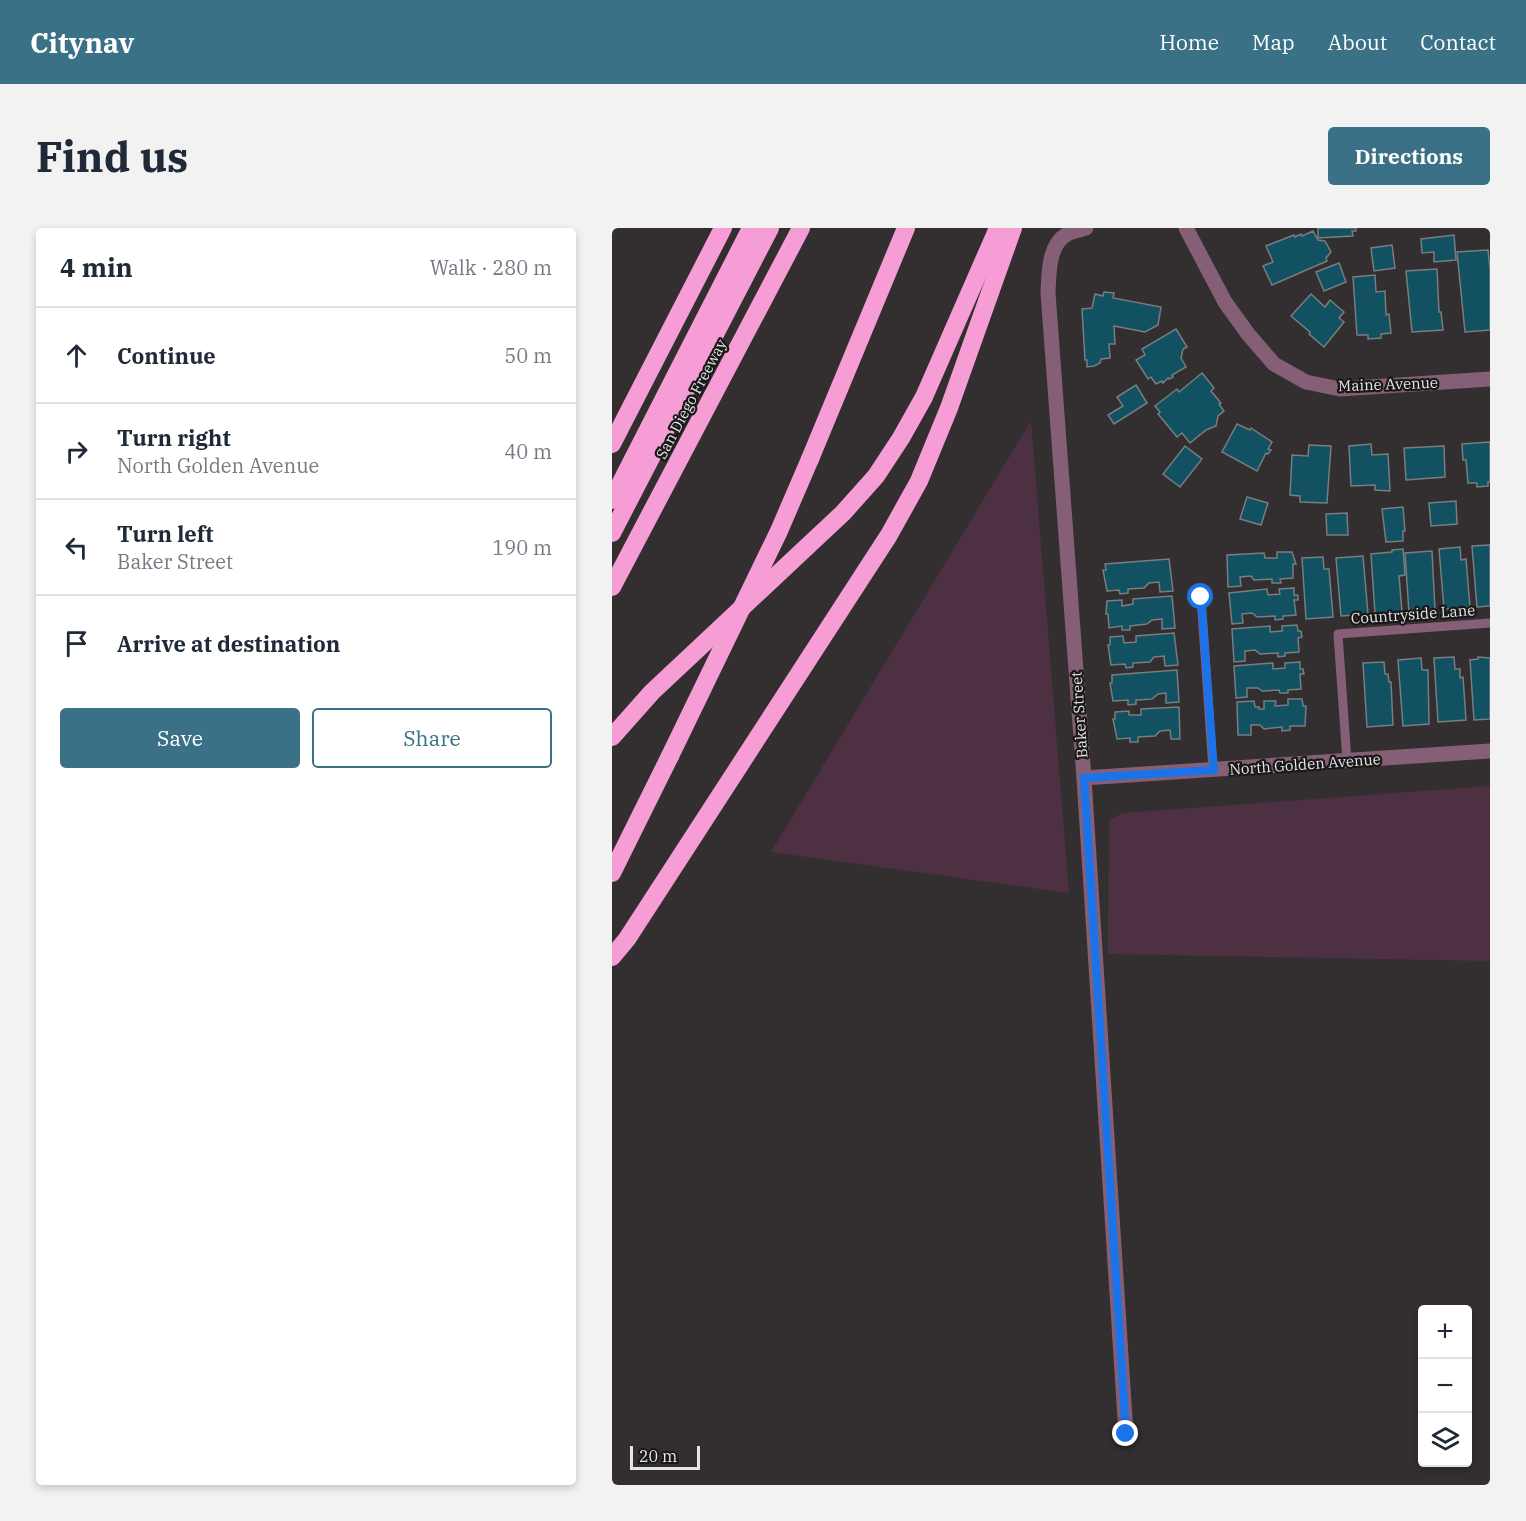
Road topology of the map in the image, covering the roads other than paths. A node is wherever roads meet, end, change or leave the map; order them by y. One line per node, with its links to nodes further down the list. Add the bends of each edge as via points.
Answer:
1 (723, 228): 11 (highway)
2 (752, 228): 12 (highway)
3 (770, 228): 13 (highway)
4 (801, 228): 14 (highway, San Diego Freeway)
5 (906, 228): 22 (highway, bridge, via 780,531)
6 (998, 228): 17 (highway, via 924,397 876,476 843,513 652,692)
7 (1013, 228): 23 (highway, via 919,481 814,654)
8 (1086, 228): 21 (street, Baker Street, via 1066,235 1054,248 1048,293)
9 (1186, 228): 10 (street, Maine Avenue, via 1225,302 1248,334 1274,364 1306,382 1340,389)
10 (1490, 379)
11 (612, 444)
12 (612, 500)
13 (612, 532)
14 (612, 587)
15 (1201, 597): 20 (lane)
16 (1490, 623): 19 (lane, Countryside Lane, via 1338,634)
17 (612, 737)
18 (1490, 751): 19 (street, North Golden Avenue)
19 (1347, 761): 20 (street, North Golden Avenue)
20 (1214, 770): 21 (street, North Golden Avenue)
21 (1084, 778): 24 (street, Baker Street)
22 (612, 873)
23 (612, 957)
24 (1126, 1434)

